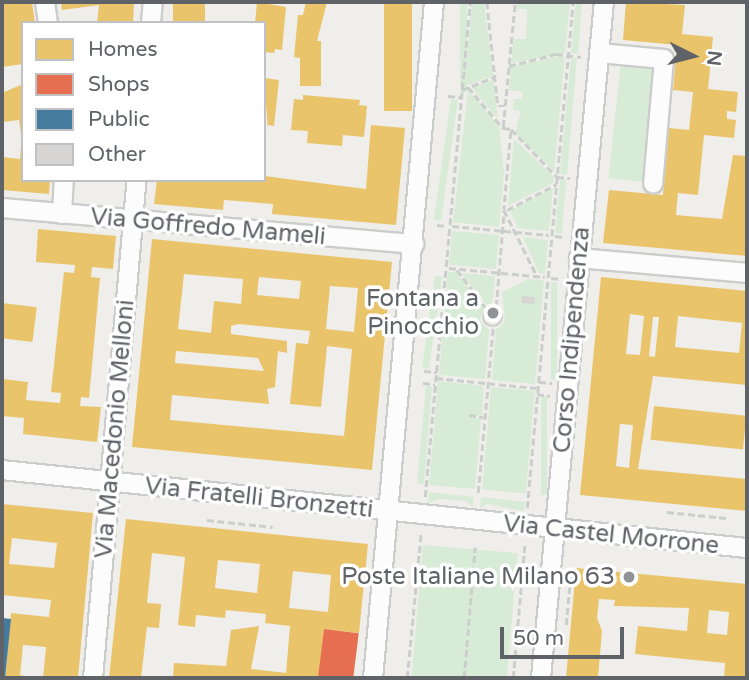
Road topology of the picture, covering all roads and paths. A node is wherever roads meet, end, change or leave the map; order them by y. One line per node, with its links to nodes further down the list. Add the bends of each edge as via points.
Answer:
1 (45, 2): 9 (street)
2 (153, 2): 10 (street)
3 (434, 2): 40 (street)
4 (470, 2): 16 (path)
5 (486, 2): 14 (path)
6 (515, 2): 13 (path)
7 (573, 2): 12 (path)
8 (604, 2): 11 (street, Corso Indipendenza)
9 (48, 21)
10 (151, 21)
11 (590, 55): 12 (path); 27 (street, via 664,59); 41 (street, Corso Indipendenza)
12 (568, 56): 13 (path); 22 (path)
13 (509, 66): 19 (path)
14 (495, 77): 15 (path); 19 (path, via 498,106)
15 (468, 87): 16 (path); 20 (path)
16 (462, 90): 18 (path)
17 (448, 96): 18 (path)
18 (461, 97): 54 (path)
19 (505, 106): 20 (path)
20 (503, 128): 21 (path)
21 (511, 132): 22 (path); 29 (path)
22 (557, 177): 23 (path); 26 (path)
23 (570, 178)
24 (64, 182): 30 (street)
25 (137, 182): 31 (street, Via Macedonio Melloni)
26 (556, 184): 29 (path); 56 (path)
27 (653, 184)
28 (2, 208): 30 (street, Via Goffredo Mameli)
29 (505, 210): 35 (path); 36 (path)
30 (61, 214): 31 (street, Via Goffredo Mameli)
31 (134, 221): 40 (street, Via Goffredo Mameli); 67 (street, Via Macedonio Melloni)
32 (437, 225): 33 (path)
33 (447, 226)
34 (452, 226): 35 (path)
35 (502, 231): 36 (path); 44 (path)
36 (516, 232): 37 (path); 46 (path)
37 (549, 235)
38 (555, 236): 39 (path)
39 (565, 237)
40 (414, 244): 70 (street)
41 (579, 258): 45 (street); 78 (street, Corso Indipendenza)
42 (449, 268): 43 (path)
43 (456, 269): 44 (path); 51 (path)
44 (499, 273): 46 (path); 50 (path)
45 (747, 273)
46 (537, 276): 47 (path)
47 (545, 277)
48 (551, 278): 49 (path)
49 (561, 279)
50 (496, 307): 51 (path); 52 (path, via 503,318)
51 (488, 309): 52 (path, via 483,320)
52 (493, 328): 58 (path)
53 (424, 371): 54 (path)
54 (437, 372): 55 (path)
55 (436, 378): 58 (path); 60 (path)
56 (538, 382): 59 (path); 61 (path)
57 (423, 383): 60 (path)
58 (488, 383): 61 (path); 65 (path)
59 (552, 383)
60 (435, 384): 69 (path)
61 (538, 388): 62 (path)
62 (537, 394): 63 (path); 72 (path)
63 (550, 396)
64 (469, 415): 65 (path)
65 (485, 417): 68 (path)
66 (2, 470): 67 (street, Via Fratelli Bronzetti)
67 (110, 482): 70 (street, Via Fratelli Bronzetti); 84 (street, Via Macedonio Melloni)
68 (478, 493)
69 (425, 502)
70 (388, 512): 75 (street, Via Fratelli Bronzetti); 85 (street)
71 (667, 512): 73 (path)
72 (527, 513)
73 (727, 518)
74 (207, 520): 76 (path)
75 (475, 521): 78 (street, Via Castel Morrone)
76 (273, 527)
77 (421, 527): 86 (path)
78 (554, 529): 81 (street, Via Castel Morrone); 89 (street, Corso Indipendenza)
79 (526, 537): 88 (path)
80 (475, 547): 87 (path)
81 (747, 548)
82 (571, 572): 83 (path)
83 (566, 625)
84 (93, 678)
85 (373, 678)
86 (407, 678)
87 (464, 678)
88 (513, 678)
89 (541, 678)

